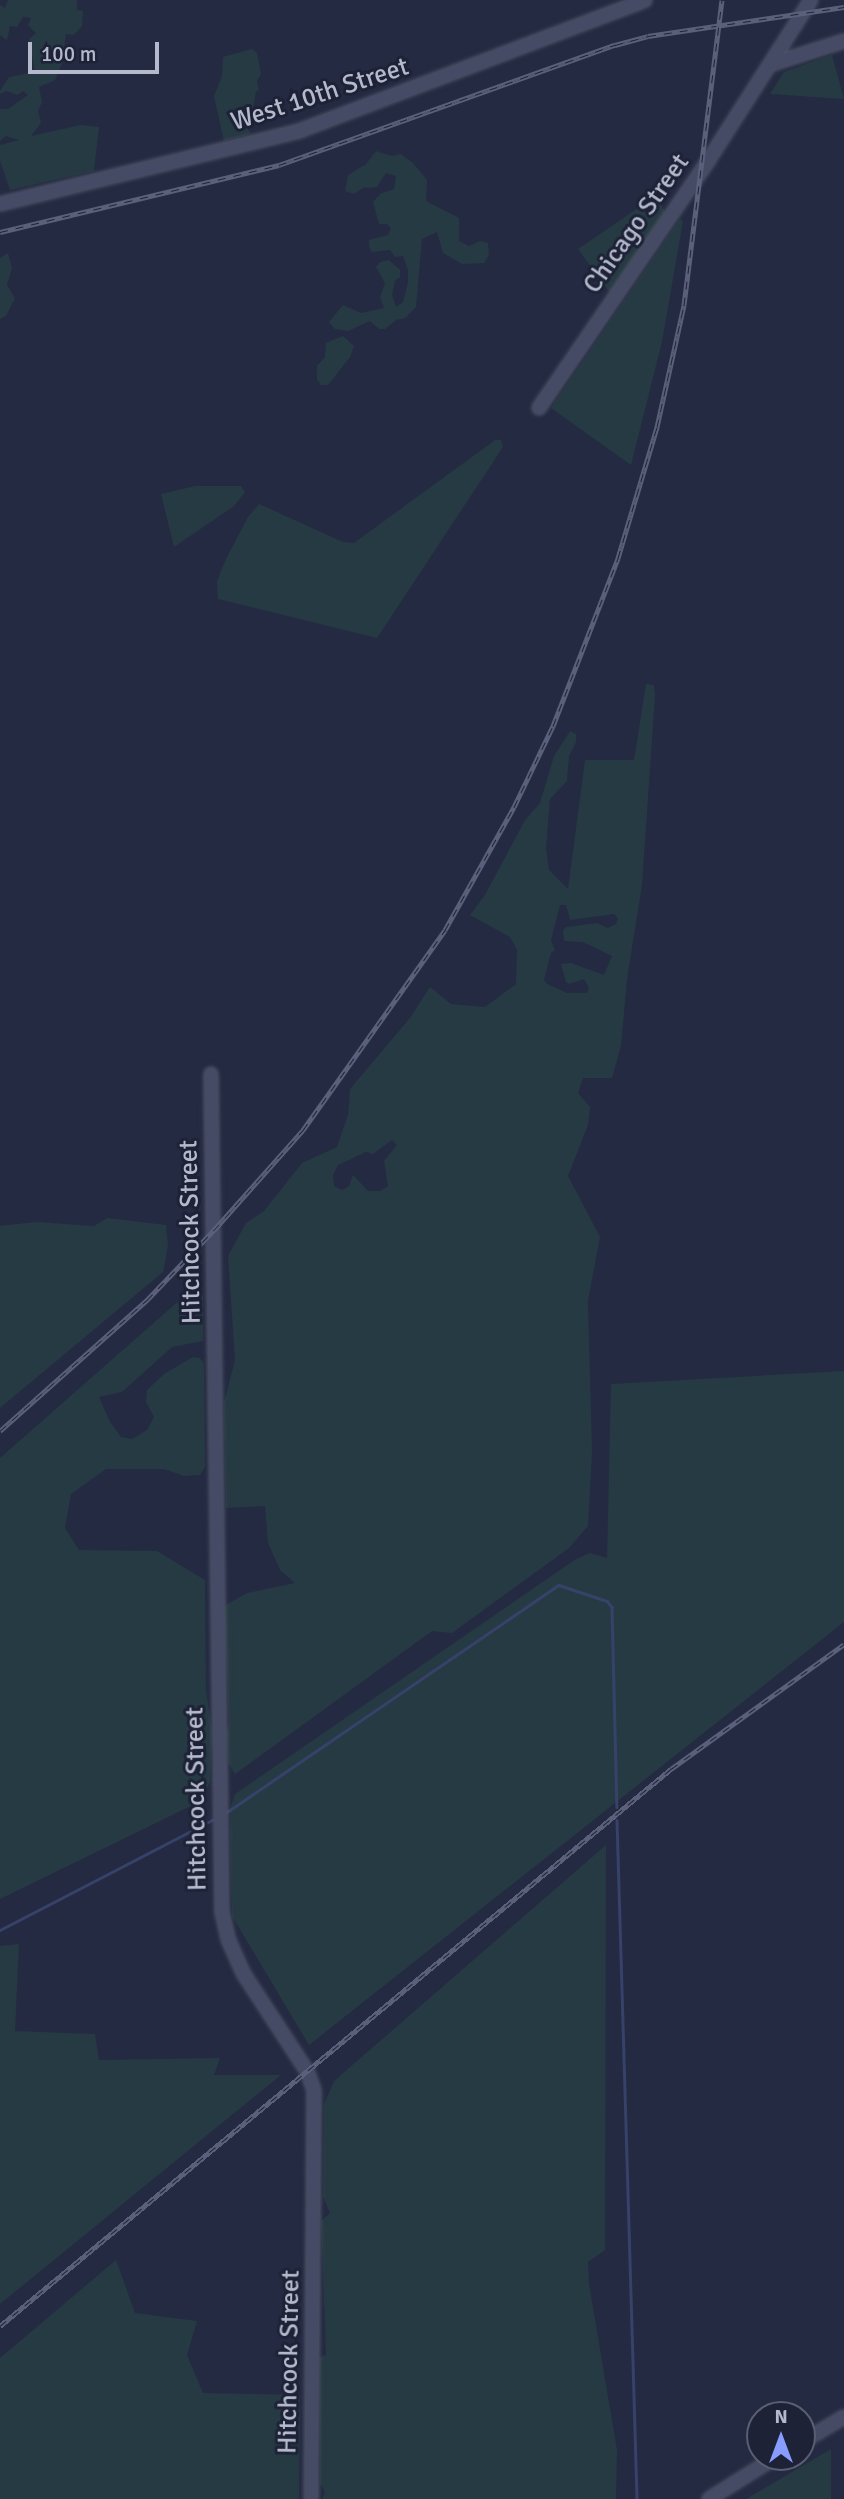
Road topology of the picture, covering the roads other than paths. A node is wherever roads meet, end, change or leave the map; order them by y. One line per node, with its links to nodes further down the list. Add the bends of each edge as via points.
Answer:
1 (645, 0): 6 (street, West 10th Street, via 299,131)
2 (811, 0): 5 (street, Chicago Street)
3 (820, 0): 5 (street, Chicago Street)
4 (844, 41): 5 (street)
5 (772, 64): 7 (street, Chicago Street)
6 (0, 204)
7 (539, 408)
8 (211, 1074): 12 (street, Hitchcock Street, via 222,1912 243,1973 307,2071 314,2090)
9 (844, 2417): 10 (street)
10 (816, 2434)
11 (754, 2471): 13 (street)
12 (311, 2499)
13 (709, 2499)

